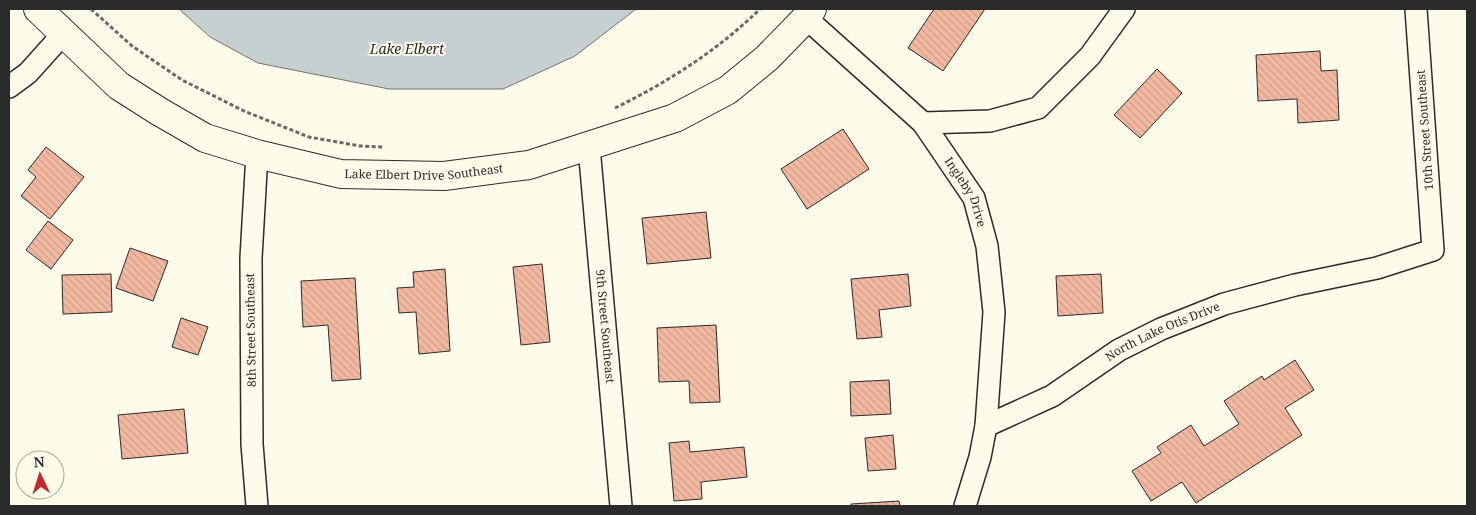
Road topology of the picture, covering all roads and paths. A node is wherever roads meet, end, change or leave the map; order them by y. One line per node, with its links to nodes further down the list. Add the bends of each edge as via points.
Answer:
1 (38, 9): 7 (main road, Lake Elbert Drive Southeast)
2 (91, 9): 11 (path, via 132,46 182,80 244,111 308,137)
3 (760, 9): 9 (path, via 701,58)
4 (1124, 9): 10 (street, via 1090,56 1038,108 990,121)
5 (1416, 9): 14 (street, 10th Street Southeast)
6 (809, 13): 10 (street, Ingleby Drive); 12 (main road, Lake Elbert Drive Southeast, via 767,58 728,90 675,118)
7 (63, 34): 8 (street, via 28,73); 13 (main road, Lake Elbert Drive Southeast, via 119,86 160,112 206,138)
8 (9, 87)
9 (611, 110)
10 (923, 123): 15 (street, Ingleby Drive, via 974,198 987,246 994,312)
11 (388, 147)
12 (589, 147): 13 (main road, Lake Elbert Drive Southeast, via 529,165 444,176 341,174); 17 (street, 9th Street Southeast)
13 (258, 154): 16 (street, 8th Street Southeast, via 251,258 252,444)
14 (1433, 250): 15 (street, North Lake Otis Drive, via 1377,268 1295,285 1215,307 1119,350 1052,396)
15 (986, 426): 18 (street)
16 (257, 506)
17 (621, 506)
18 (965, 506)

